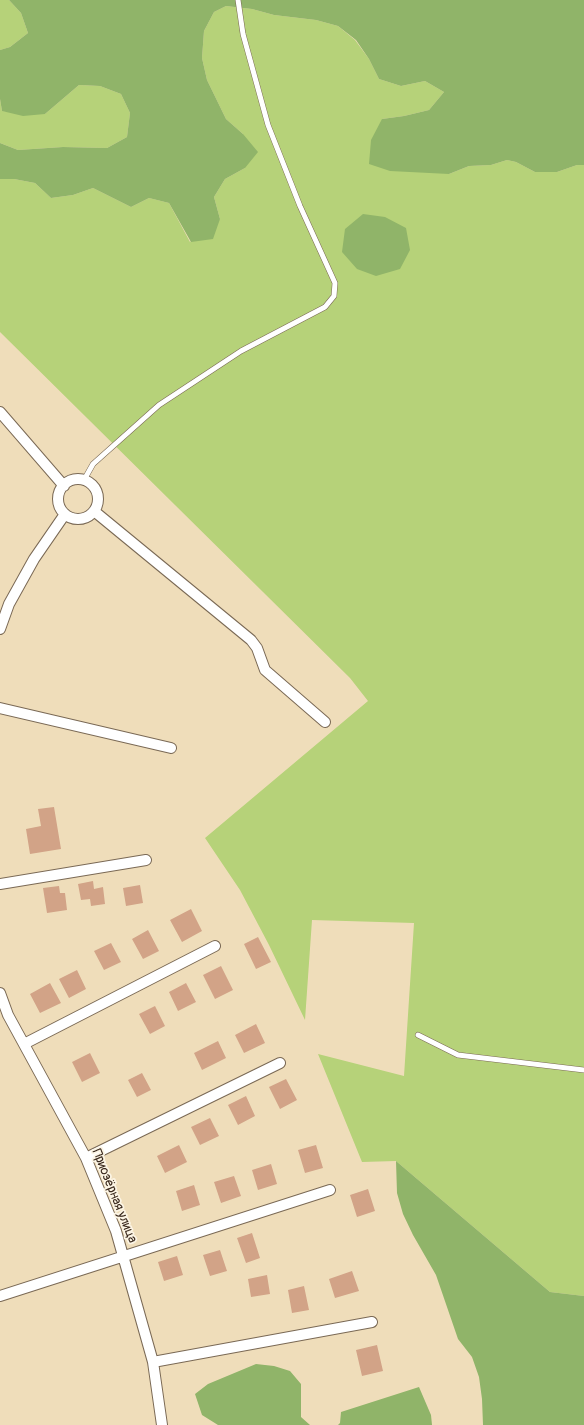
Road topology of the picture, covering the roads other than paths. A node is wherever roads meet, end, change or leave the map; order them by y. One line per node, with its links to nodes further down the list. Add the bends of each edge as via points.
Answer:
1 (238, 0): 3 (lane, via 243,34 268,126 335,283 334,296 325,307 242,351 159,405 94,464)
2 (0, 412): 4 (street)
3 (84, 480): 4 (street, via 73,480); 5 (street, via 93,486 98,496)
4 (64, 486): 6 (street, via 59,500)
5 (94, 511): 6 (street, via 80,519); 9 (street, via 251,640 257,648 265,670)
6 (65, 514): 7 (street, via 34,559 9,604)
7 (0, 629)
8 (0, 708): 10 (street)
9 (324, 722)
10 (171, 748)
11 (146, 860): 12 (street)
12 (0, 884)
13 (215, 946): 16 (street)
14 (0, 993): 16 (street, Приозёрная улица, via 8,1015)
15 (418, 1035): 18 (lane, via 458,1055)
16 (24, 1044): 19 (street, Приозёрная улица)
17 (280, 1063): 19 (street)
18 (584, 1070)
19 (86, 1158): 21 (street, Приозёрная улица)
20 (330, 1190): 21 (street)
21 (124, 1257): 22 (street); 24 (street, Приозёрная улица)
22 (0, 1296)
23 (372, 1322): 24 (street)
24 (153, 1362): 25 (street, Приозёрная улица)
25 (162, 1425)

